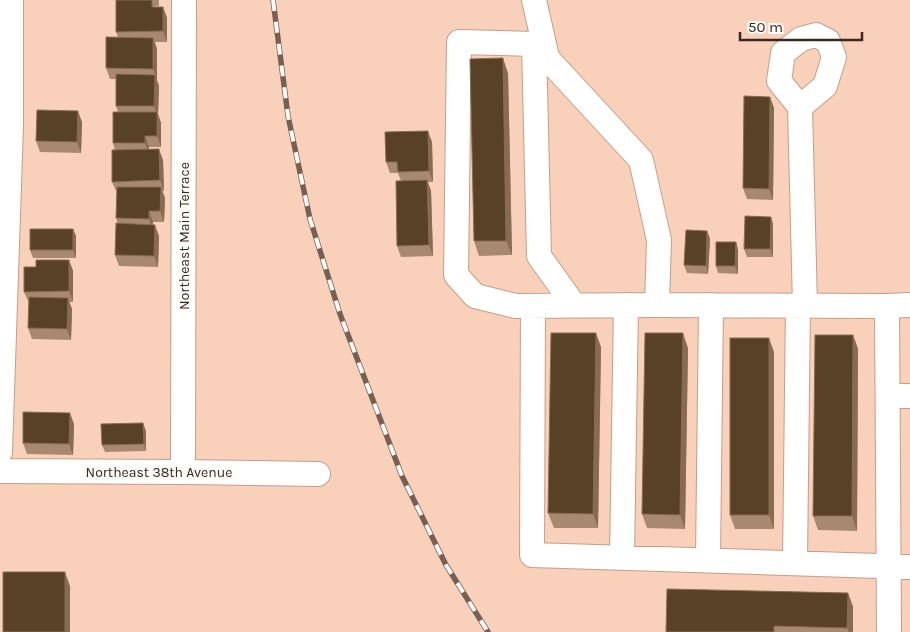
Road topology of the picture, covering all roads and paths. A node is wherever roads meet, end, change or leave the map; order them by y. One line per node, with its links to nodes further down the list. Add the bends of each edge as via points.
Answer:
1 (11, 0): 6 (street, via 11,126)
2 (184, 0): 17 (street, Northeast Main Terrace)
3 (534, 0): 4 (street)
4 (540, 50): 7 (street, via 539,256); 9 (street, via 641,160 659,240); 13 (street, via 459,42 456,275 475,296 516,306)
5 (800, 107): 11 (street)
6 (4, 222): 15 (street)
7 (574, 305): 8 (street); 13 (street)
8 (626, 305): 9 (street); 19 (street)
9 (657, 305): 10 (street)
10 (711, 305): 11 (street); 20 (street)
11 (802, 305): 12 (street); 21 (street)
12 (899, 305): 14 (street)
13 (533, 306): 19 (street, via 532,555)
14 (899, 396): 22 (street)
15 (0, 452)
16 (0, 471): 17 (street, Northeast 38th Avenue)
17 (183, 472): 18 (street, Northeast 38th Avenue)
18 (318, 474)
19 (622, 557): 20 (street)
20 (708, 560): 21 (street)
21 (795, 563): 22 (street)
22 (899, 567): 23 (street)
23 (889, 623)

